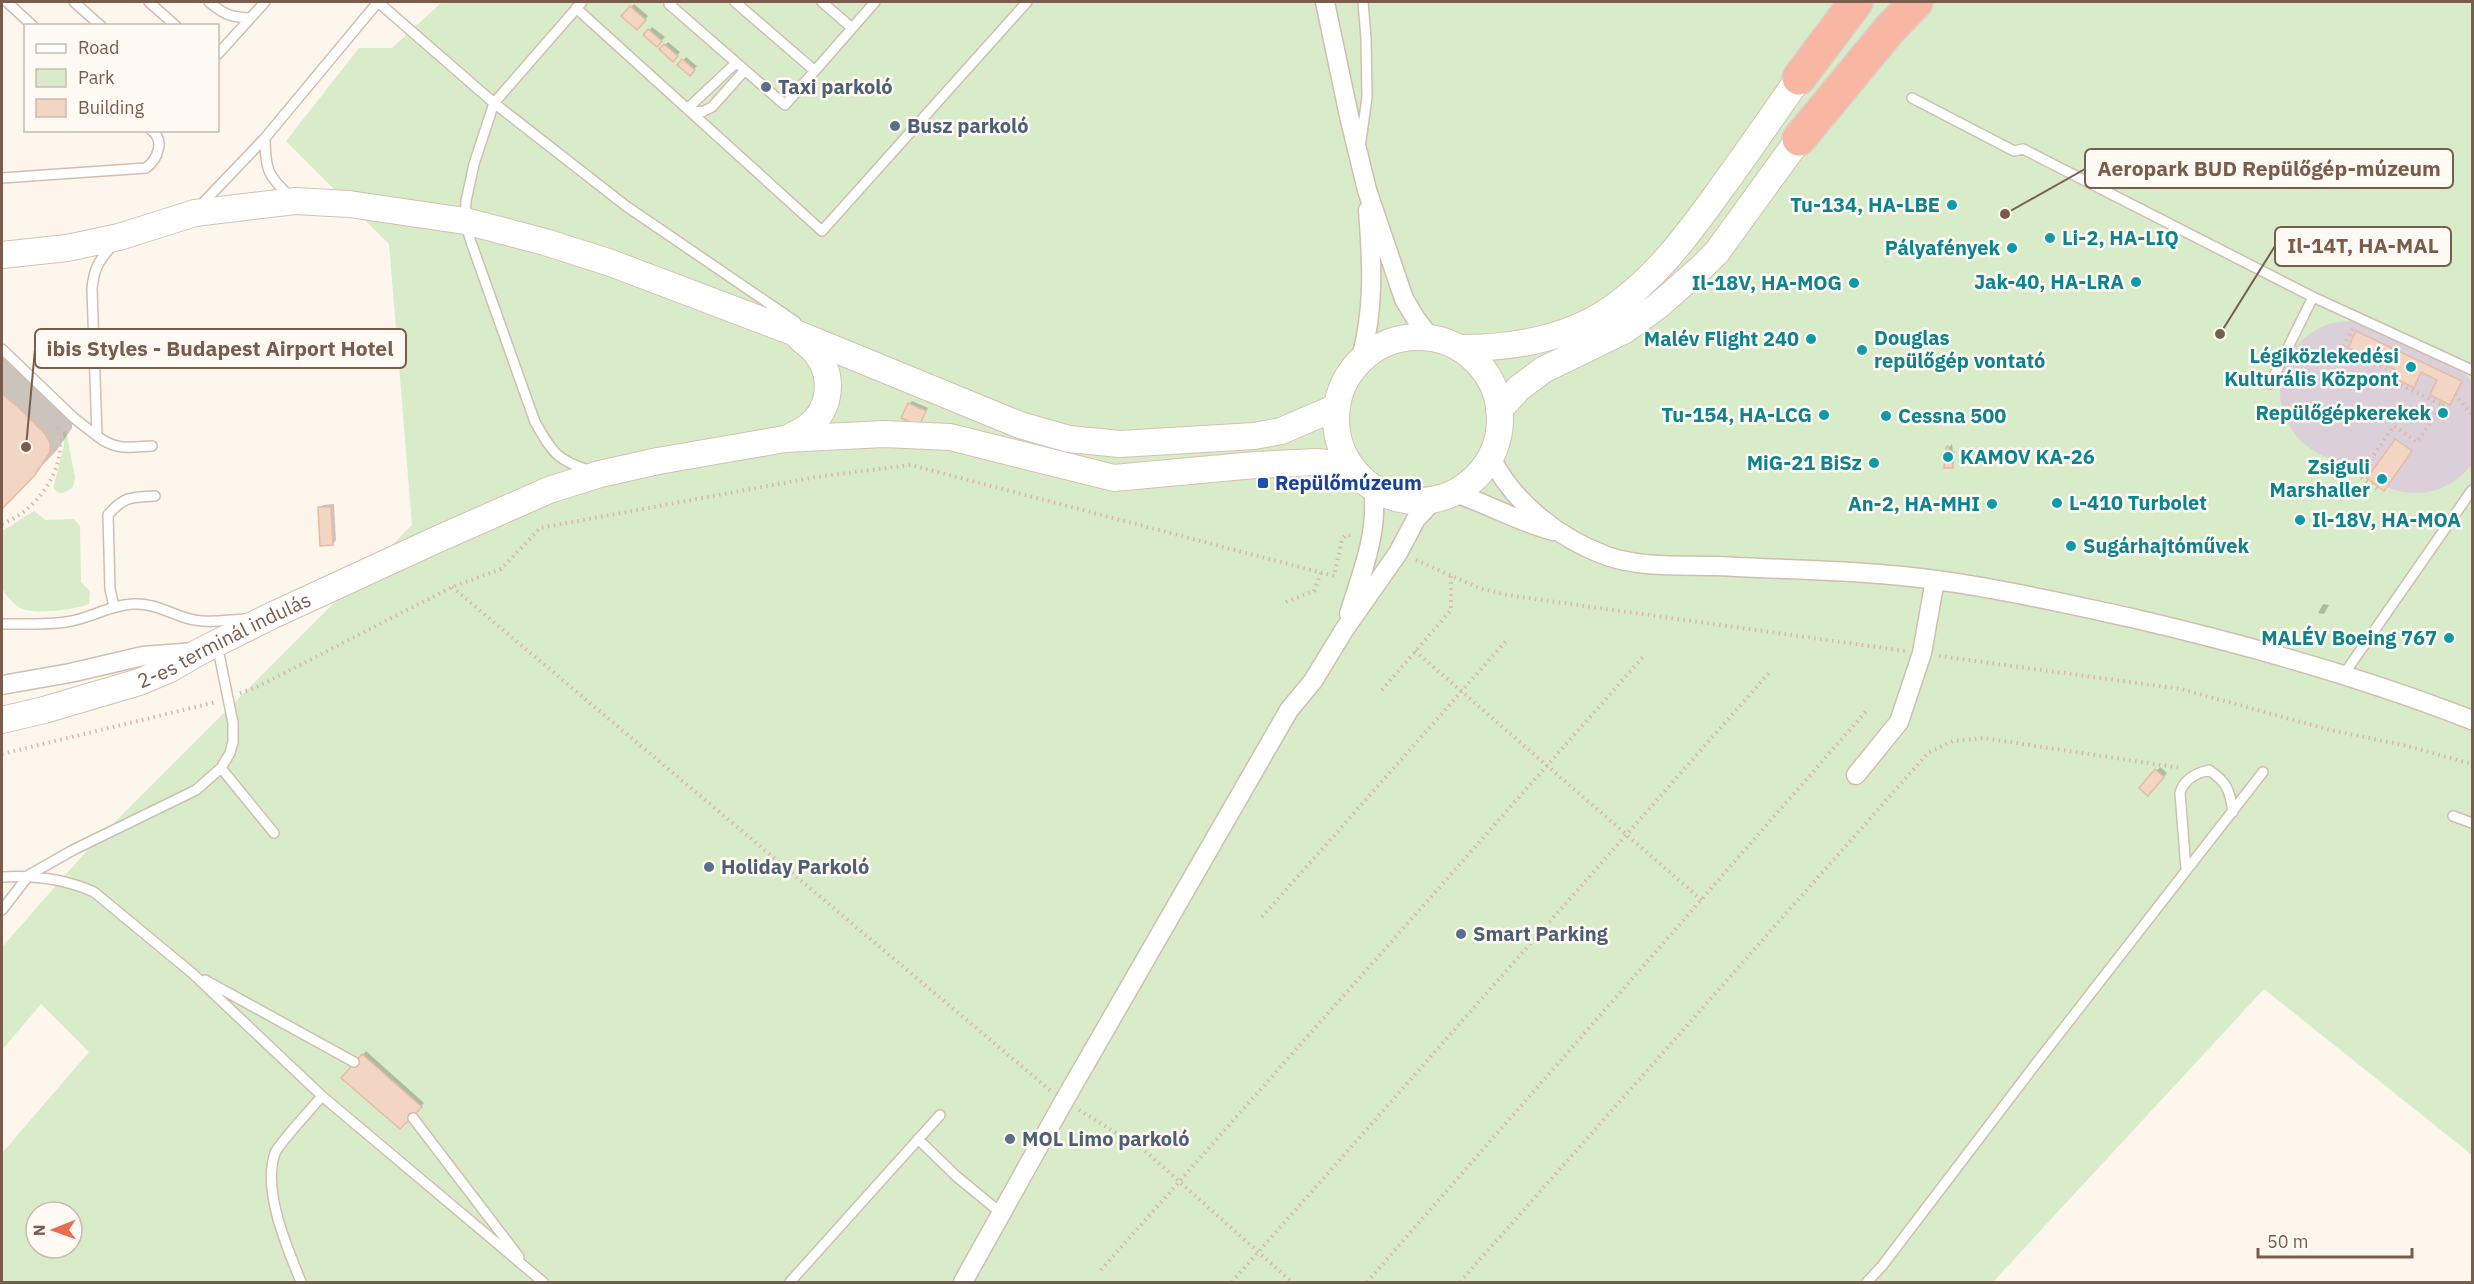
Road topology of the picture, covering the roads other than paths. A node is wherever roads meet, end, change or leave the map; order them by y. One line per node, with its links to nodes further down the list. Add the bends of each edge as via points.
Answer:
1 (7, 2): 19 (lane)
2 (74, 2): 20 (lane)
3 (149, 2): 21 (lane)
4 (209, 2): 18 (lane, via 233,18)
5 (266, 2): 18 (lane)
6 (378, 2): 29 (lane); 32 (lane)
7 (672, 2): 24 (lane, via 669,4)
8 (735, 2): 26 (lane)
9 (822, 2): 22 (lane)
10 (875, 2): 22 (lane)
11 (1027, 2): 30 (lane, via 822,231)
12 (1325, 2): 34 (street)
13 (1363, 2): 34 (lane, via 1367,96)
14 (1856, 2): 27 (highway)
15 (1890, 2): 33 (highway)
16 (1916, 2): 33 (highway, via 1888,30)
17 (579, 5): 29 (lane); 30 (lane)
18 (250, 18): 23 (lane)
19 (31, 24)
20 (99, 24)
21 (174, 24)
22 (852, 28): 26 (lane)
23 (219, 53)
24 (736, 63): 25 (lane); 30 (lane)
25 (745, 70): 26 (lane, via 785,105); 30 (lane, via 712,108 702,112)
26 (814, 71)
27 (1799, 78): 45 (street, via 1683,242 1639,288 1604,313 1541,339 1496,348)
28 (1912, 98): 42 (lane, via 2014,151 2023,149)
29 (494, 103): 39 (lane, via 474,164); 47 (lane, via 626,206)
30 (687, 109)
31 (153, 132): 35 (lane, via 159,140 159,151 146,168)
32 (264, 138): 37 (lane, via 269,175); 38 (lane)
33 (1799, 139): 52 (street, via 1718,252 1700,269 1625,330 1543,370)
34 (1360, 164): 36 (street)
35 (2, 178)
36 (1367, 190): 44 (street, via 1404,298); 48 (street, via 1371,314)
37 (295, 201): 38 (street); 39 (street, via 349,204)
38 (195, 213): 40 (street)
39 (465, 221): 43 (street, via 611,263); 58 (lane, via 535,422 565,463)
40 (119, 237): 41 (street, via 67,249); 53 (lane, via 93,272)
41 (2, 255)
42 (2313, 297): 49 (lane); 50 (lane)
43 (793, 332): 47 (street); 54 (street, via 817,353 828,374 828,392 823,412 808,427)
44 (1431, 338): 45 (street); 48 (street, via 1400,339)
45 (1460, 348): 52 (street, via 1487,375)
46 (2, 349): 53 (lane)
47 (840, 352): 51 (street, via 1020,425 1069,439 1120,444 1254,436 1281,431)
48 (1360, 361): 51 (street, via 1345,382)
49 (2472, 370)
50 (2270, 384)
51 (1337, 406): 57 (street, via 1337,431)
52 (1499, 410): 56 (street, via 1498,434)
53 (97, 436): 55 (lane, via 108,445)
54 (785, 439): 57 (street, via 884,434 950,437 1114,478 1255,465); 58 (street, 2-es terminál indulás)
55 (152, 446)
56 (1491, 457): 62 (street, via 1475,478); 63 (street, via 1517,499)
57 (1350, 465): 59 (street)
58 (600, 474): 66 (street, 2-es terminál indulás, via 549,490)
59 (1373, 488): 62 (street, via 1402,500); 68 (street, via 1371,542)
60 (2472, 490): 70 (lane)
61 (155, 496): 65 (lane, via 119,502 108,515)
62 (1444, 496): 63 (street, via 1476,500 1525,523); 68 (street, via 1416,519 1398,553)
63 (1566, 535): 64 (street, via 1606,556 1626,561)
64 (1935, 580): 70 (street, via 2035,596 2220,638); 76 (street, via 1922,654 1899,722)
65 (114, 606): 66 (lane, via 155,606 204,621); 67 (lane, via 66,622)
66 (272, 616): 69 (street, 2-es terminál indulás)
67 (2, 624)
68 (1344, 630): 91 (street, via 1313,681 1289,710)
69 (208, 648): 71 (street); 72 (street, 2-es terminál indulás, via 139,682); 74 (lane, via 233,723 233,742)
70 (2344, 674): 73 (street)
71 (2, 685)
72 (2, 720)
73 (2472, 720)
74 (221, 768): 80 (lane); 82 (lane, via 196,790)
75 (2263, 772): 77 (lane)
76 (1856, 775)
77 (2233, 812): 81 (lane); 81 (lane, via 2223,780 2210,770 2199,772 2182,785)
78 (2453, 816): 79 (lane)
79 (2472, 823)
80 (274, 833)
81 (2186, 869): 97 (lane)
82 (29, 875): 83 (lane); 84 (lane); 85 (lane, via 94,892)
83 (2, 877)
84 (2, 910)
85 (192, 973): 86 (lane); 87 (lane)
86 (354, 1062)
87 (322, 1096): 92 (lane); 93 (lane, via 275,1152 272,1181 276,1216)
88 (940, 1115): 90 (lane)
89 (413, 1118): 92 (lane)
90 (918, 1140): 91 (lane); 95 (lane)
91 (1001, 1213): 96 (street)
92 (530, 1271): 94 (lane)
93 (301, 1282)
94 (543, 1282)
95 (790, 1282)
96 (963, 1282)
97 (1867, 1282)

